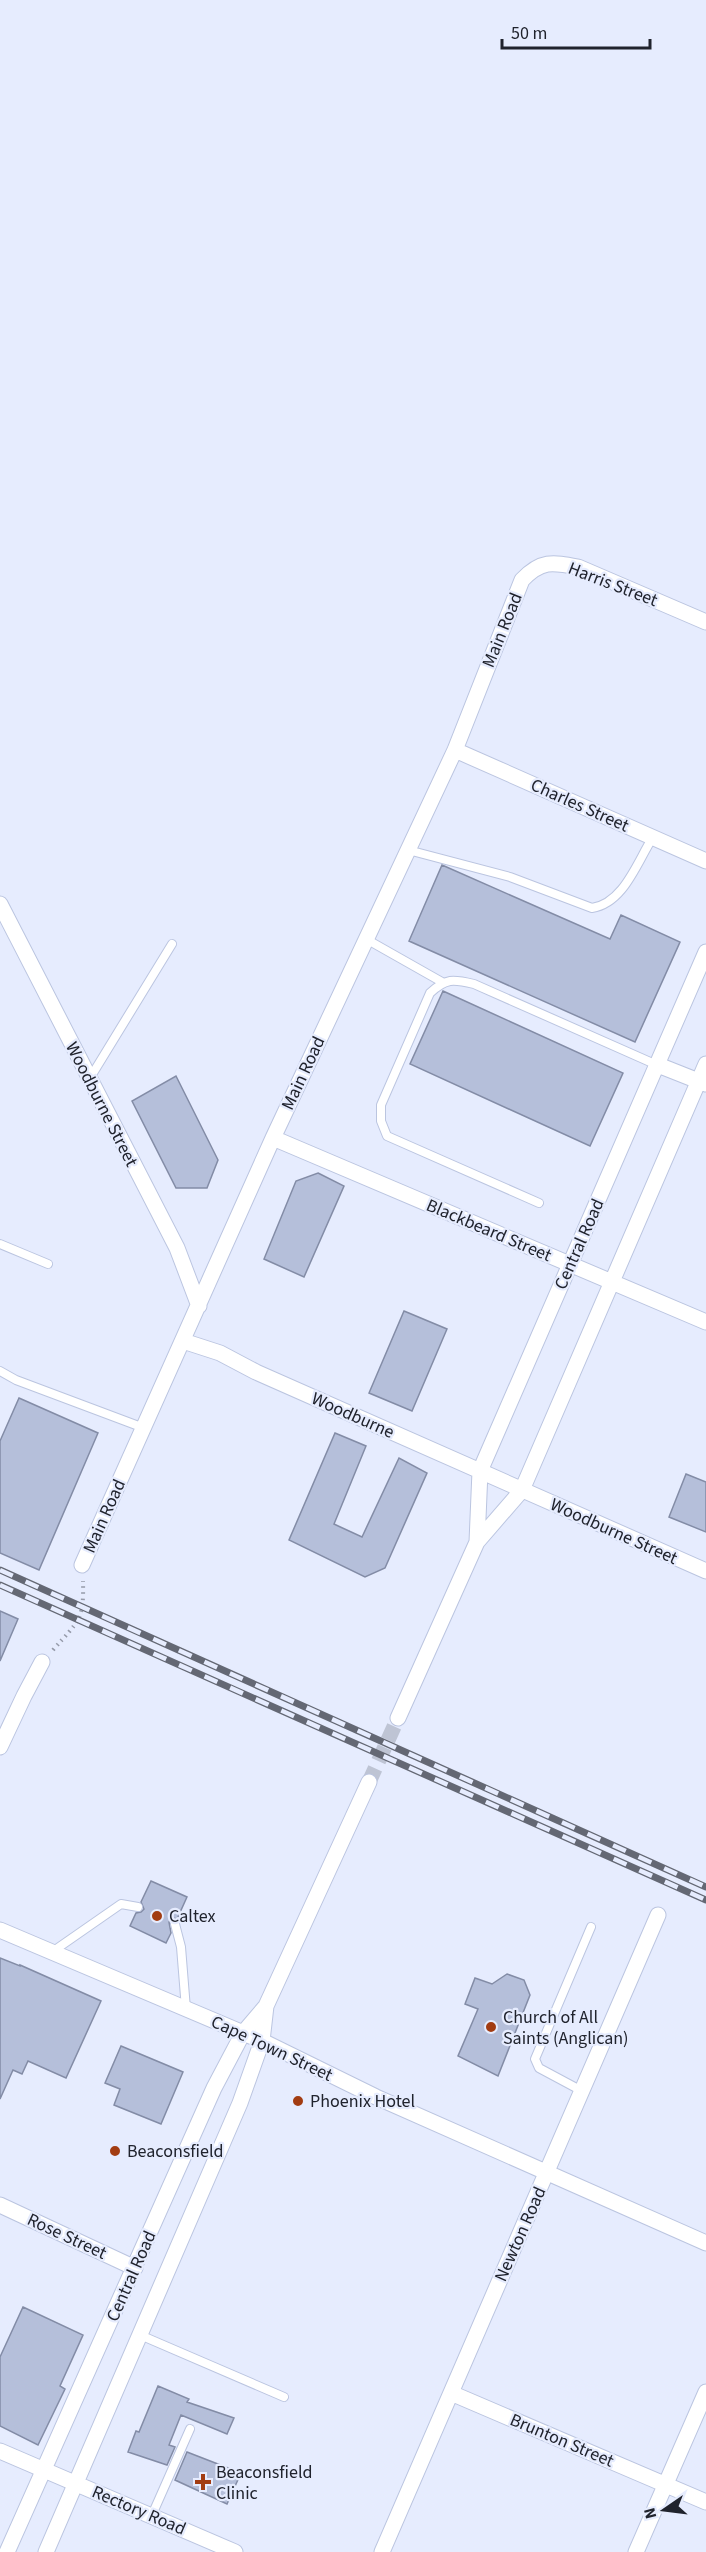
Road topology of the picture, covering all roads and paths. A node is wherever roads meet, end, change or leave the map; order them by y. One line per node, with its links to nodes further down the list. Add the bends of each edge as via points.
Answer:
1 (522, 580): 2 (street, Harris Street, via 543,564 578,567); 3 (street, Main Road)
2 (706, 622)
3 (455, 750): 4 (street, Charles Street); 5 (street, Main Road)
4 (653, 837): 5 (lane, via 622,892 605,906 592,908 510,877); 6 (street, Charles Street)
5 (408, 850): 8 (street, Main Road)
6 (706, 861)
7 (0, 904): 14 (street, Woodburne Street)
8 (366, 939): 11 (lane); 16 (street, Main Road)
9 (172, 944): 14 (lane)
10 (706, 952): 13 (street, Central Road)
11 (442, 982): 13 (lane, via 474,984); 17 (lane, via 430,993 381,1105 381,1121 387,1136)
12 (706, 1064): 15 (street, Central Road)
13 (658, 1065): 15 (street); 20 (street, Central Road)
14 (89, 1079): 22 (street, Woodburne Street, via 177,1248)
15 (702, 1082): 21 (street, Central Road)
16 (273, 1138): 20 (street, Blackbeard Street); 22 (street, Main Road)
17 (540, 1203)
18 (0, 1244): 19 (lane)
19 (48, 1264)
20 (570, 1264): 21 (street, Blackbeard Street); 27 (street, Central Road)
21 (613, 1282): 23 (street, Blackbeard Street); 28 (street, Central Road)
22 (199, 1306): 24 (street, Main Road)
23 (706, 1322)
24 (183, 1341): 26 (street, Main Road); 27 (street, Woodburne, via 220,1353)
25 (0, 1371): 26 (lane)
26 (144, 1428): 30 (street, Main Road)
27 (480, 1471): 28 (street, Woodburne); 29 (street, Central Road)
28 (522, 1490): 29 (street, Central Road); 31 (street, Woodburne Street)
29 (477, 1542): 33 (street, Central Road)
30 (82, 1565): 32 (path, via 84,1608)
31 (706, 1572)
32 (42, 1662): 34 (street)
33 (398, 1718)
34 (0, 1748)
35 (369, 1782): 42 (street, Central Road)
36 (138, 1907): 41 (lane, via 121,1904)
37 (658, 1915): 46 (street, Newton Road)
38 (175, 1924): 43 (lane)
39 (591, 1927): 46 (lane, via 535,2059 539,2068)
40 (0, 1930): 41 (street, Cape Town Street)
41 (50, 1953): 43 (street, Cape Town Street)
42 (266, 2006): 44 (street, Central Road); 45 (street, Central Road)
43 (186, 2009): 44 (street, Cape Town Street)
44 (243, 2033): 45 (street, Cape Town Street); 50 (street, Central Road, via 214,2088)
45 (262, 2041): 47 (street, Cape Town Street, via 376,2097); 51 (street, Central Road, via 240,2103)
46 (582, 2091): 47 (street, Newton Road)
47 (547, 2172): 49 (street, Cape Town Street); 53 (street, Newton Road)
48 (0, 2205): 50 (street, Rose Street)
49 (706, 2243)
50 (135, 2268): 57 (street, Central Road)
51 (140, 2335): 54 (lane); 58 (street, Central Road)
52 (706, 2392): 59 (street)
53 (451, 2393): 59 (street, Brunton Street); 65 (street, Newton Road)
54 (284, 2397)
55 (190, 2429): 61 (lane)
56 (0, 2451): 57 (street, Rectory Road)
57 (44, 2471): 58 (street, Rectory Road); 62 (street, Central Road)
58 (75, 2484): 61 (street, Rectory Road); 63 (street, Central Road)
59 (665, 2484): 60 (street, Brunton Street); 66 (street)
60 (706, 2502)
61 (152, 2515): 64 (street, Rectory Road)
62 (7, 2552)
63 (46, 2552)
64 (235, 2552)
65 (382, 2552)
66 (636, 2552)

